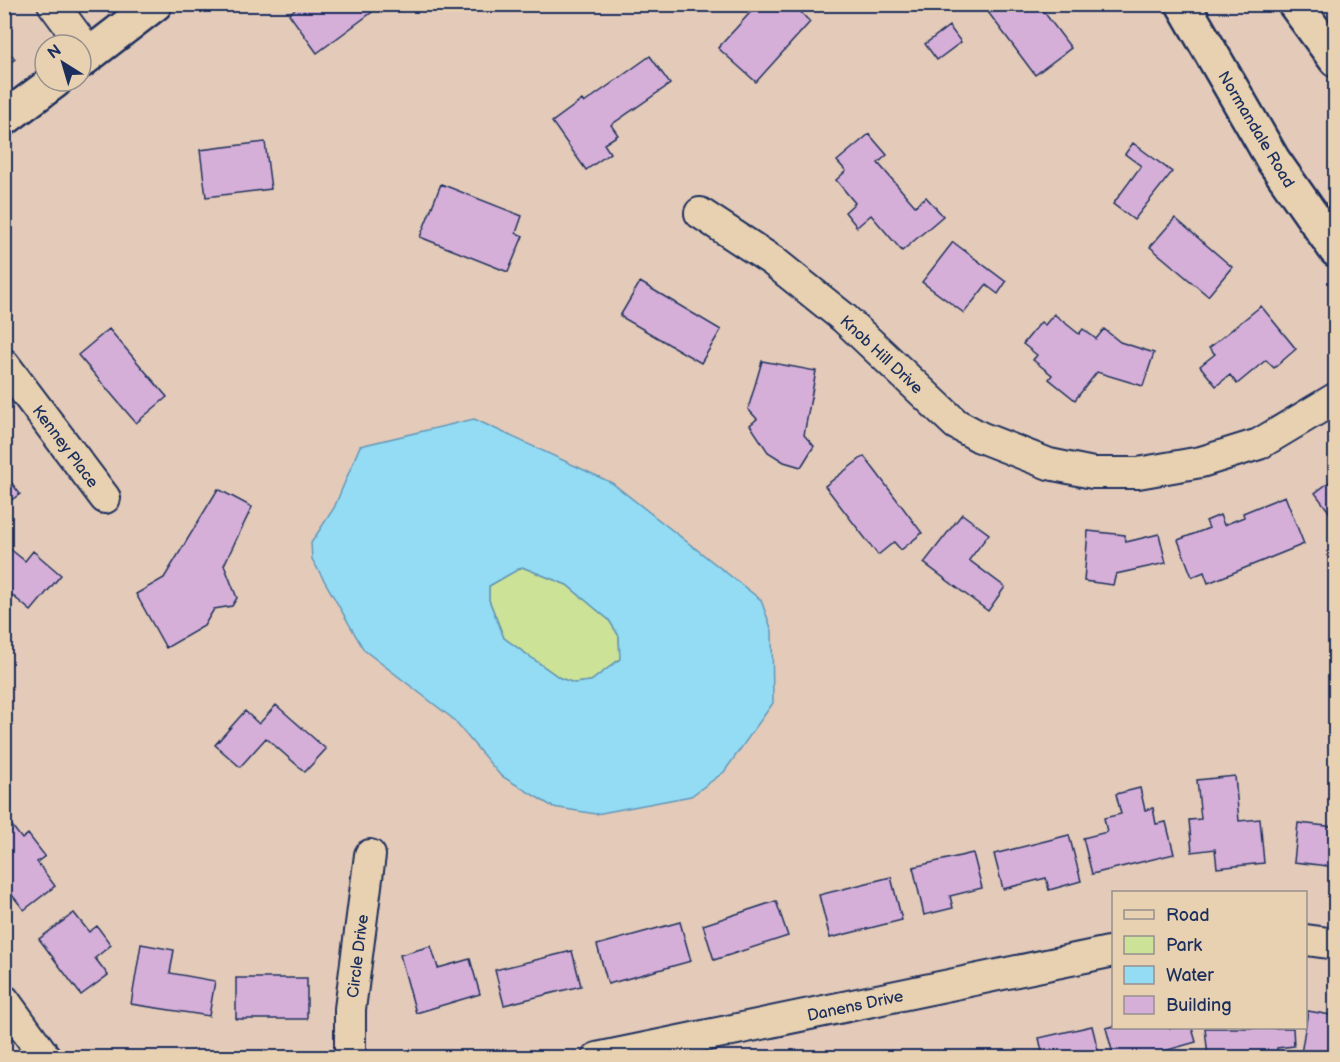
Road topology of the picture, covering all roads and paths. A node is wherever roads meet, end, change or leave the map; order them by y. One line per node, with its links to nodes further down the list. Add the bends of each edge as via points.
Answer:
1 (53, 4): 5 (street)
2 (155, 4): 6 (main road)
3 (1183, 4): 11 (main road, Normandale Road, via 1273,160)
4 (1295, 4): 7 (main road)
5 (71, 33)
6 (93, 52)
7 (1335, 60)
8 (39, 93): 9 (main road)
9 (4, 119)
10 (700, 213): 13 (street, Knob Hill Drive, via 773,261 844,318 956,424 1049,464 1092,473 1138,473 1201,462 1259,444)
11 (1335, 250)
12 (4, 364): 14 (street, Kenney Place)
13 (1335, 398)
14 (105, 498)
15 (370, 855): 21 (street, Circle Drive, via 350,1009)
16 (1307, 940): 17 (street)
17 (1335, 944)
18 (1112, 951): 22 (street, Danens Drive)
19 (4, 1000): 20 (street)
20 (46, 1058)
21 (350, 1058)
22 (597, 1058)

